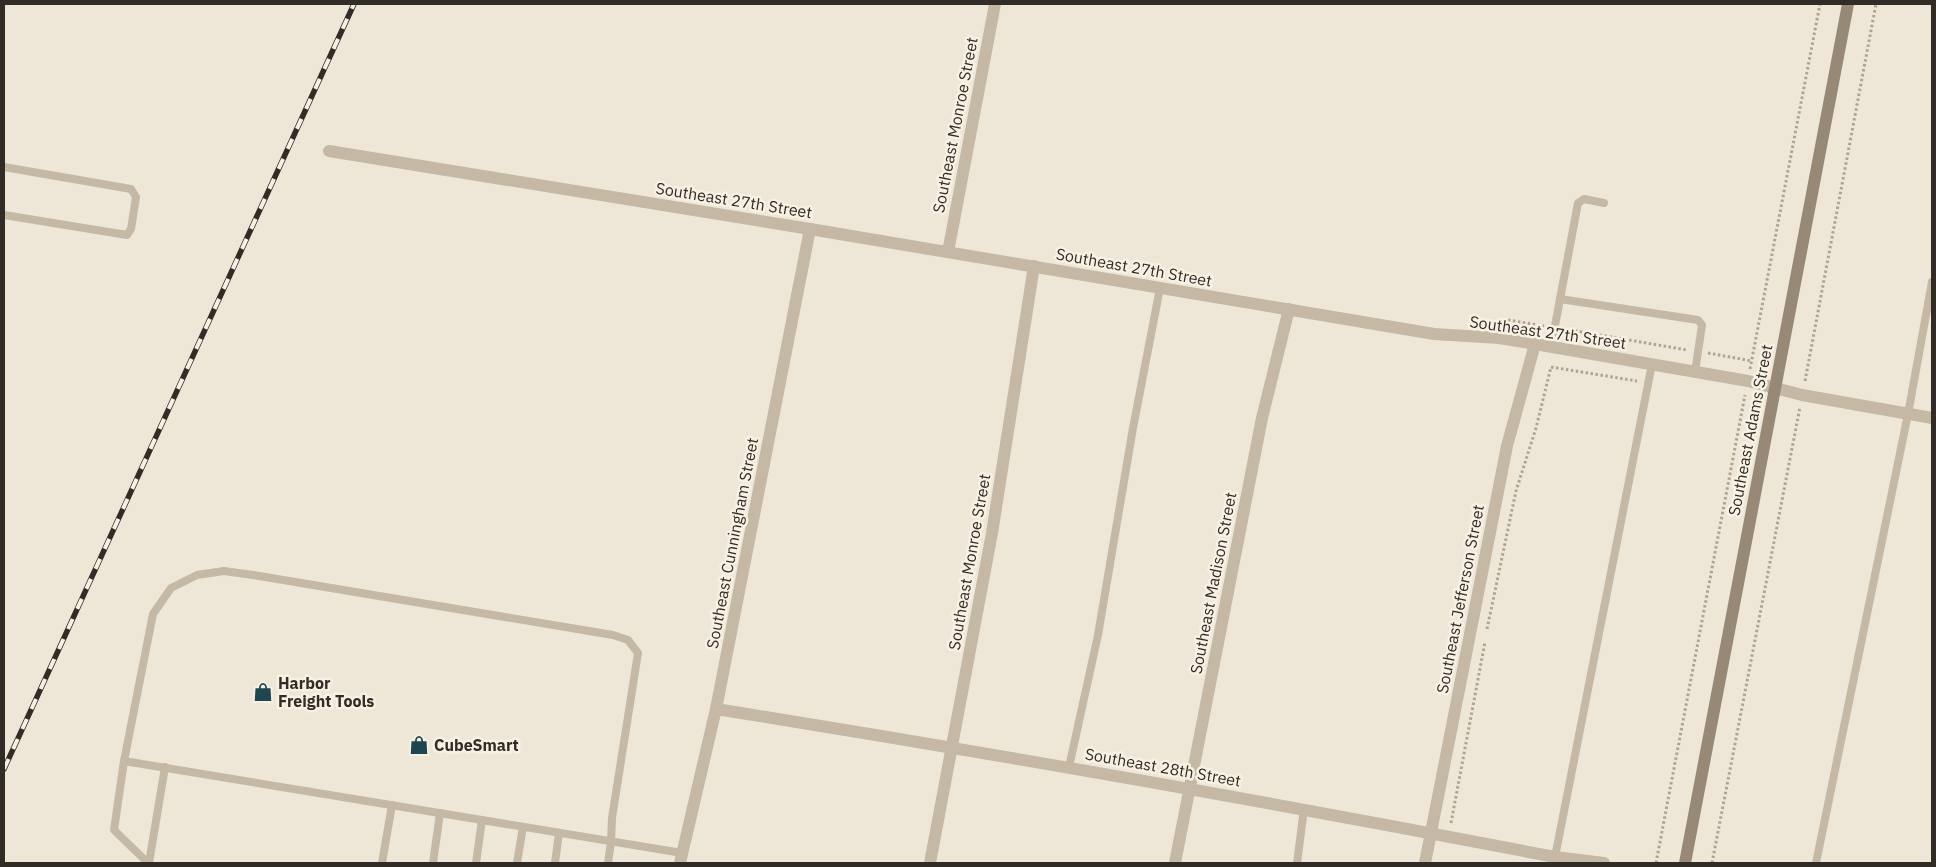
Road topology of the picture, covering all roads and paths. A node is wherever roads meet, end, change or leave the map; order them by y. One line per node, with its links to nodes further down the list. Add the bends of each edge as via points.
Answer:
1 (995, 4): 10 (street, Southeast Monroe Street)
2 (1820, 4): 21 (path)
3 (1848, 4): 26 (main road, Southeast Adams Street)
4 (1876, 4): 27 (path)
5 (329, 151): 9 (street, Southeast 27th Street)
6 (4, 167): 8 (lane, via 132,189 136,197 131,230 127,235)
7 (1604, 203): 14 (lane, via 1584,199 1578,203)
8 (4, 215)
9 (810, 228): 10 (street, Southeast 27th Street); 30 (street, Southeast Cunningham Street)
10 (948, 252): 11 (street, Southeast 27th Street)
11 (1034, 266): 13 (street, Southeast 27th Street); 31 (street, Southeast Monroe Street, via 992,533)
12 (1932, 282): 28 (lane)
13 (1160, 288): 15 (street, Southeast 27th Street); 34 (lane, via 1098,635)
14 (1560, 299): 17 (lane); 20 (lane, via 1698,320 1702,325)
15 (1289, 309): 18 (street, Southeast 27th Street, via 1434,334); 35 (street, Southeast Madison Street, via 1262,418)
16 (1508, 320): 17 (path)
17 (1555, 327): 19 (lane); 20 (path)
18 (1535, 344): 19 (street, Southeast 27th Street); 43 (street, Southeast Jefferson Street, via 1507,446)
19 (1551, 346): 22 (street, Southeast 27th Street)
20 (1698, 352): 21 (path); 23 (lane)
21 (1752, 361): 24 (path)
22 (1652, 364): 23 (street, Southeast 27th Street); 45 (lane)
23 (1695, 372): 24 (street, Southeast 27th Street)
24 (1748, 381): 26 (street, Southeast 27th Street); 59 (path)
25 (1642, 382): 41 (path, via 1551,367 1516,491)
26 (1775, 388): 27 (street, Southeast 27th Street); 60 (main road, Southeast Adams Street)
27 (1802, 395): 28 (street, Southeast 27th Street); 61 (path)
28 (1908, 414): 29 (street, Southeast 27th Street); 62 (lane)
29 (1932, 418)
30 (716, 709): 31 (street, Southeast 28th Street); 46 (street, Southeast Cunningham Street)
31 (951, 746): 34 (street, Southeast 28th Street); 54 (street, Southeast Monroe Street)
32 (124, 760): 33 (lane); 44 (lane, via 153,614 171,588 197,575 224,572 253,575 613,635 628,640 638,653); 47 (lane, via 114,830)
33 (165, 767): 36 (lane); 47 (lane)
34 (1068, 767): 35 (street, Southeast 28th Street)
35 (1190, 788): 37 (street, Southeast 28th Street); 55 (street, Southeast Madison Street)
36 (392, 805): 38 (lane); 48 (lane)
37 (1304, 809): 43 (street, Southeast 28th Street); 56 (lane)
38 (440, 813): 39 (lane); 49 (lane)
39 (482, 820): 40 (lane); 50 (lane)
40 (523, 827): 42 (lane); 51 (lane)
41 (1450, 829)
42 (559, 833): 44 (lane); 52 (lane)
43 (1431, 833): 45 (street, Southeast 28th Street); 57 (street, Southeast Jefferson Street)
44 (611, 842): 46 (lane); 53 (lane)
45 (1555, 857): 58 (street, Southeast 28th Street)
46 (681, 858)
47 (148, 863)
48 (382, 863)
49 (433, 863)
50 (476, 863)
51 (517, 863)
52 (555, 863)
53 (608, 863)
54 (930, 863)
55 (1175, 863)
56 (1297, 863)
57 (1425, 863)
58 (1604, 863)
59 (1656, 863)
60 (1685, 863)
61 (1712, 863)
62 (1816, 863)

